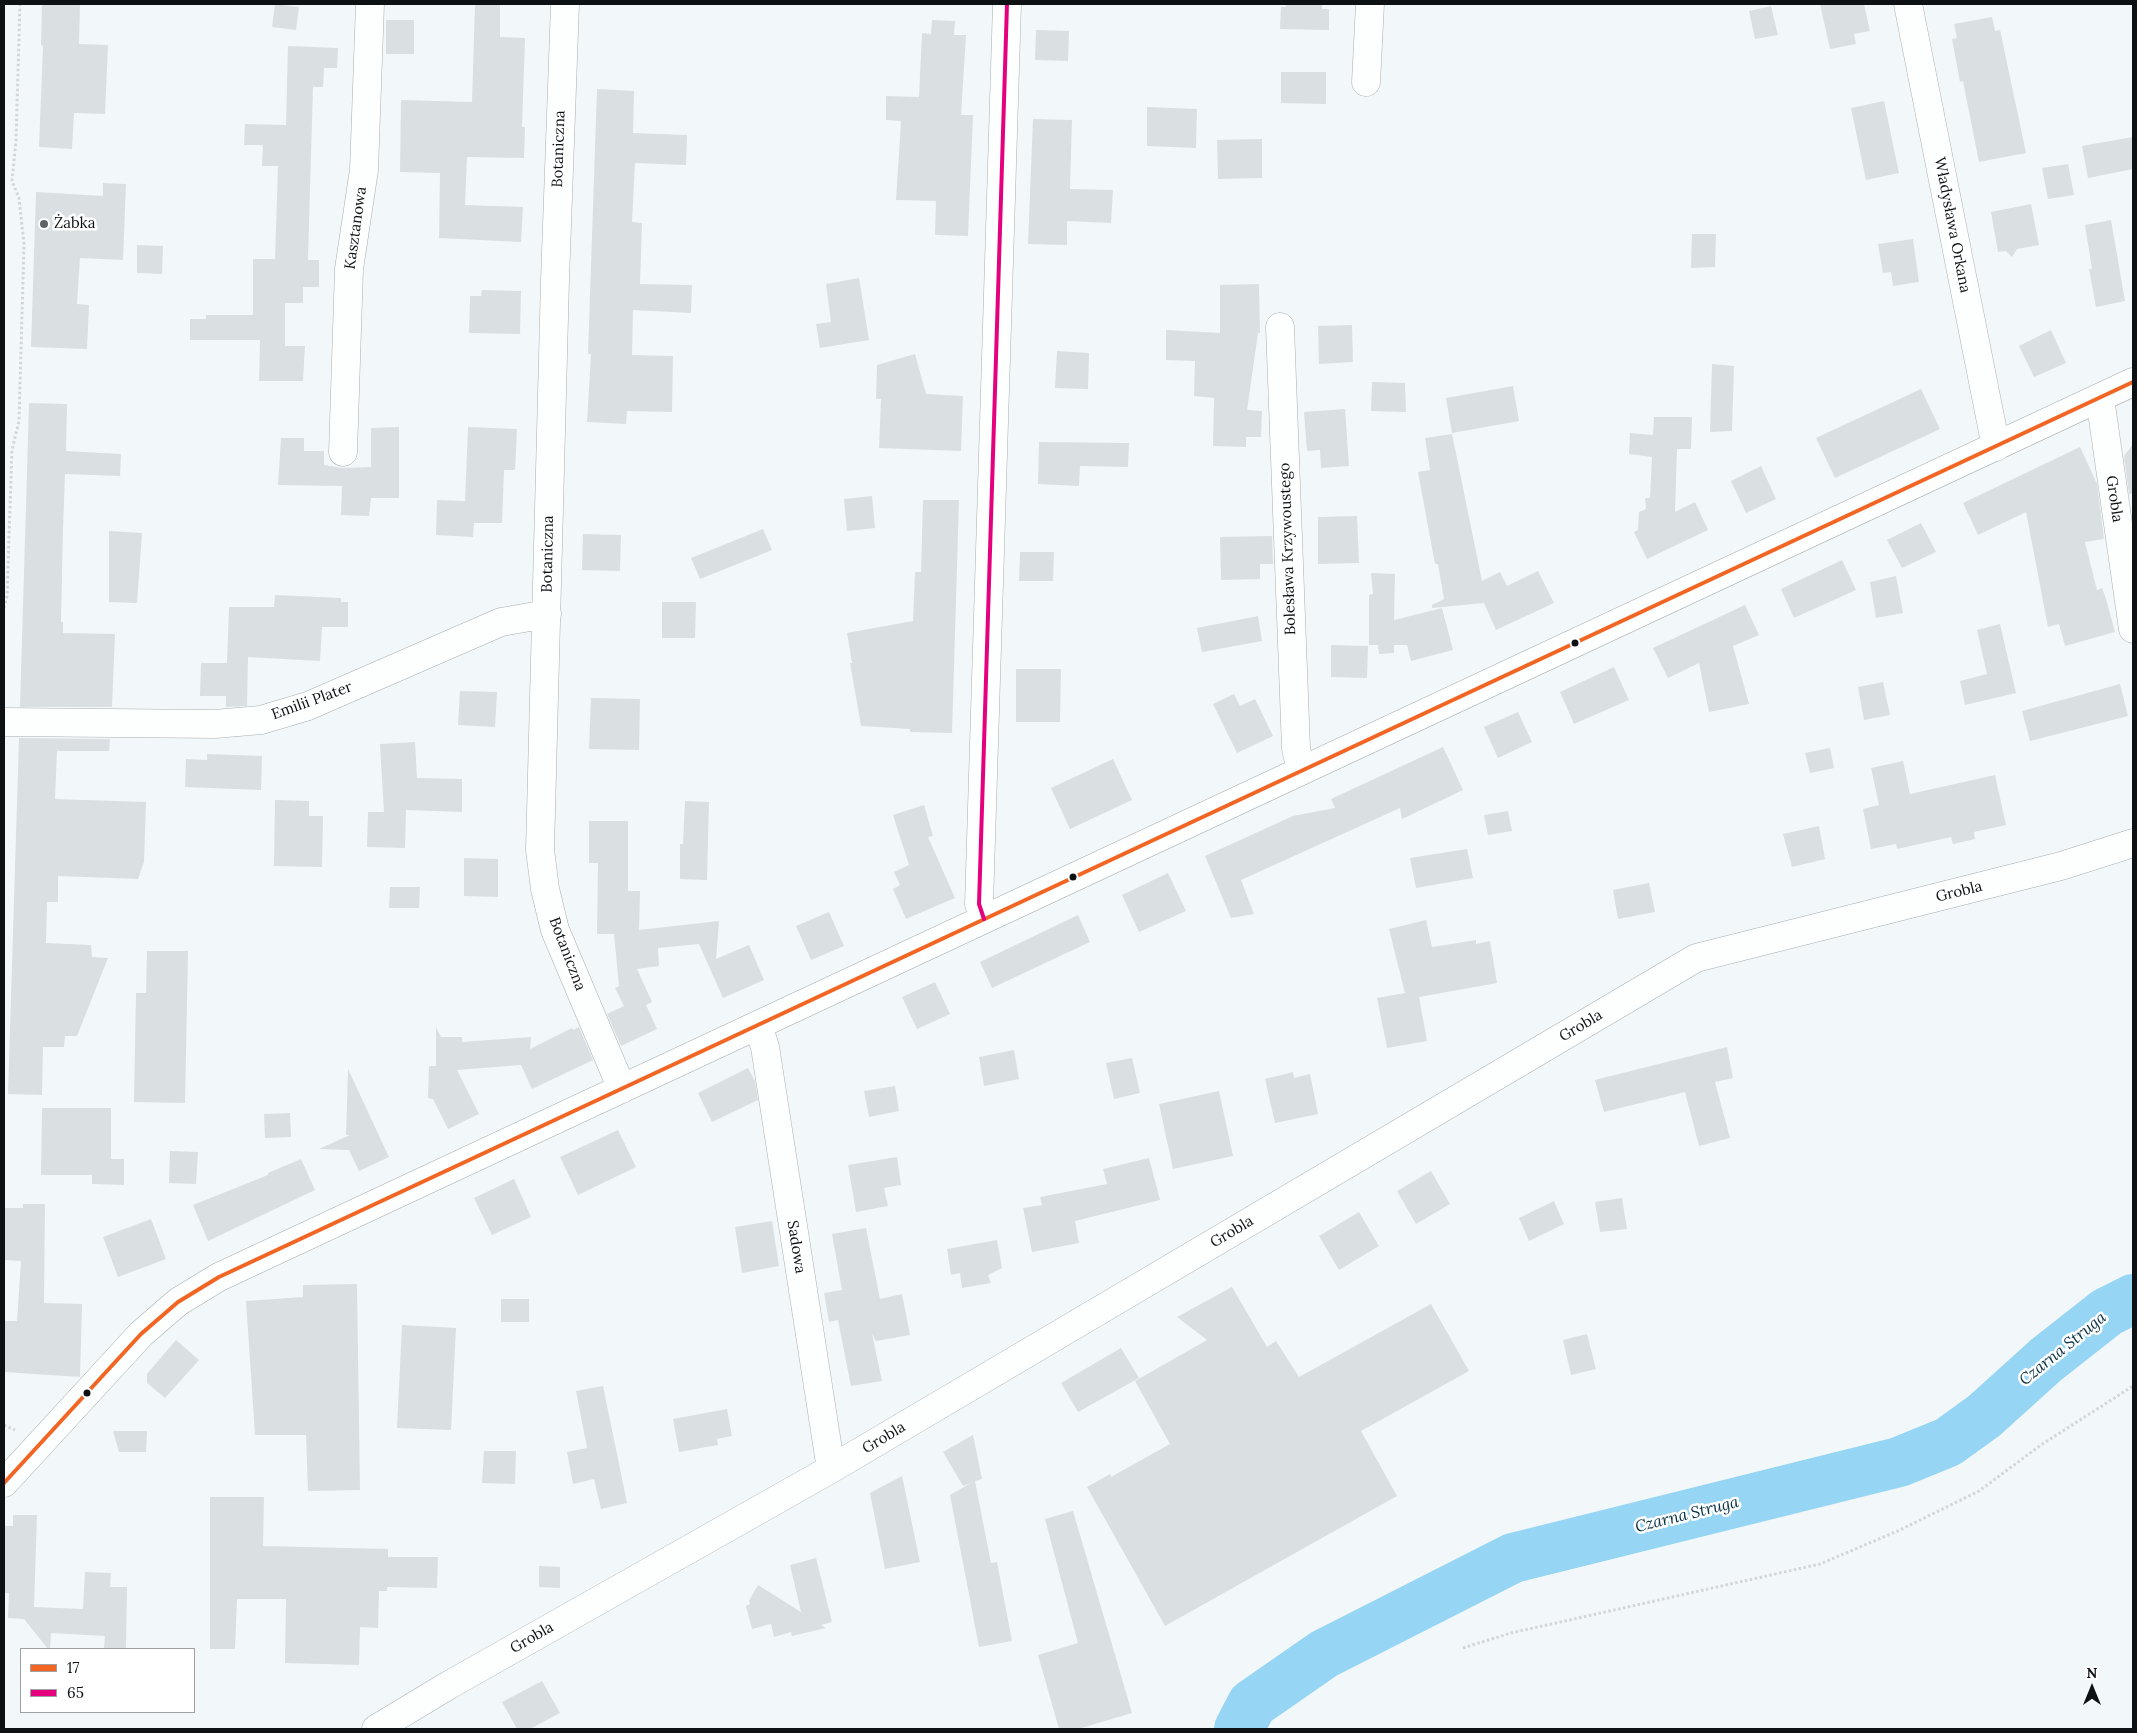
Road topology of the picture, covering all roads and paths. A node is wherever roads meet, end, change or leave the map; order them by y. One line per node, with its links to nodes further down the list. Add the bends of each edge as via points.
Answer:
1 (20, 4): 13 (path, via 12,181 19,198 24,244 19,421 12,450)
2 (370, 4): 12 (street, Kasztanowa, via 364,170 349,269)
3 (565, 4): 14 (street, Botaniczna)
4 (1007, 4): 19 (street, via 979,904)
5 (1370, 4): 7 (street)
6 (1908, 4): 11 (street, Władysława Orkana)
7 (1366, 82)
8 (1280, 327): 17 (street, Bolesława Krzywoustego, via 1296,748)
9 (2133, 382): 10 (street)
10 (2100, 398): 11 (street); 15 (street, Grobla)
11 (1996, 447): 17 (street)
12 (343, 452)
13 (4, 608)
14 (547, 614): 16 (street, Emilii Plater, via 501,622 308,706 261,720 215,724); 21 (street, Botaniczna, via 540,850 545,889 555,930)
15 (2133, 629)
16 (4, 722)
17 (1301, 771): 19 (street)
18 (2133, 843): 23 (street, Grobla, via 2061,866 1696,958)
19 (984, 919): 20 (street)
20 (758, 1025): 21 (street); 23 (street, Sadowa, via 765,1047)
21 (622, 1088): 24 (street, via 219,1277 178,1302 141,1334)
22 (2133, 1386): 25 (path, via 1979,1491 1820,1564 1511,1633)
23 (831, 1469): 26 (street, Grobla)
24 (4, 1483)
25 (1463, 1648)
26 (376, 1729)

